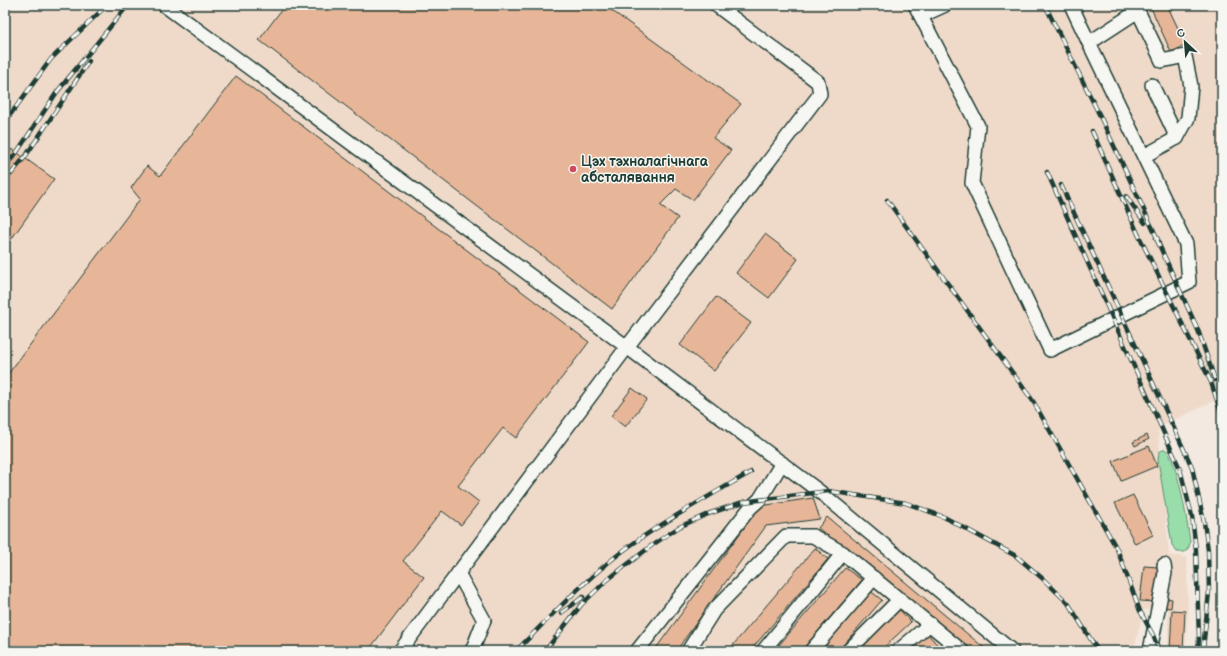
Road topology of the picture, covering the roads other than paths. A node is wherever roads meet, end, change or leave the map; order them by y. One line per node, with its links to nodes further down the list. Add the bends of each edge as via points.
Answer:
1 (164, 5): 10 (lane)
2 (716, 5): 10 (lane, via 818,82 820,94)
3 (945, 5): 5 (lane)
4 (1071, 5): 6 (lane)
5 (918, 11): 9 (lane, via 978,126 972,183 1050,350 1189,282 1186,244)
6 (1089, 43): 8 (lane, via 1138,11 1162,61 1185,56 1191,86 1188,118); 9 (lane)
7 (1152, 85): 8 (lane)
8 (1177, 138): 9 (lane)
9 (1144, 156)
10 (627, 347): 11 (lane); 14 (lane)
11 (782, 463): 20 (lane, via 760,499 750,508); 27 (lane)
12 (843, 553): 15 (lane); 21 (lane, via 813,536 786,536 714,610); 22 (lane)
13 (1164, 565): 28 (lane, via 1165,573)
14 (458, 573): 18 (lane); 19 (lane, via 484,620)
15 (874, 578): 16 (lane); 23 (lane)
16 (900, 599): 17 (lane); 24 (lane)
17 (930, 624): 25 (lane); 26 (lane)
18 (400, 651)
19 (472, 651)
20 (637, 651)
21 (688, 651)
22 (763, 651)
23 (811, 651)
24 (848, 651)
25 (898, 651)
26 (962, 651)
27 (1012, 651)
28 (1150, 651)

